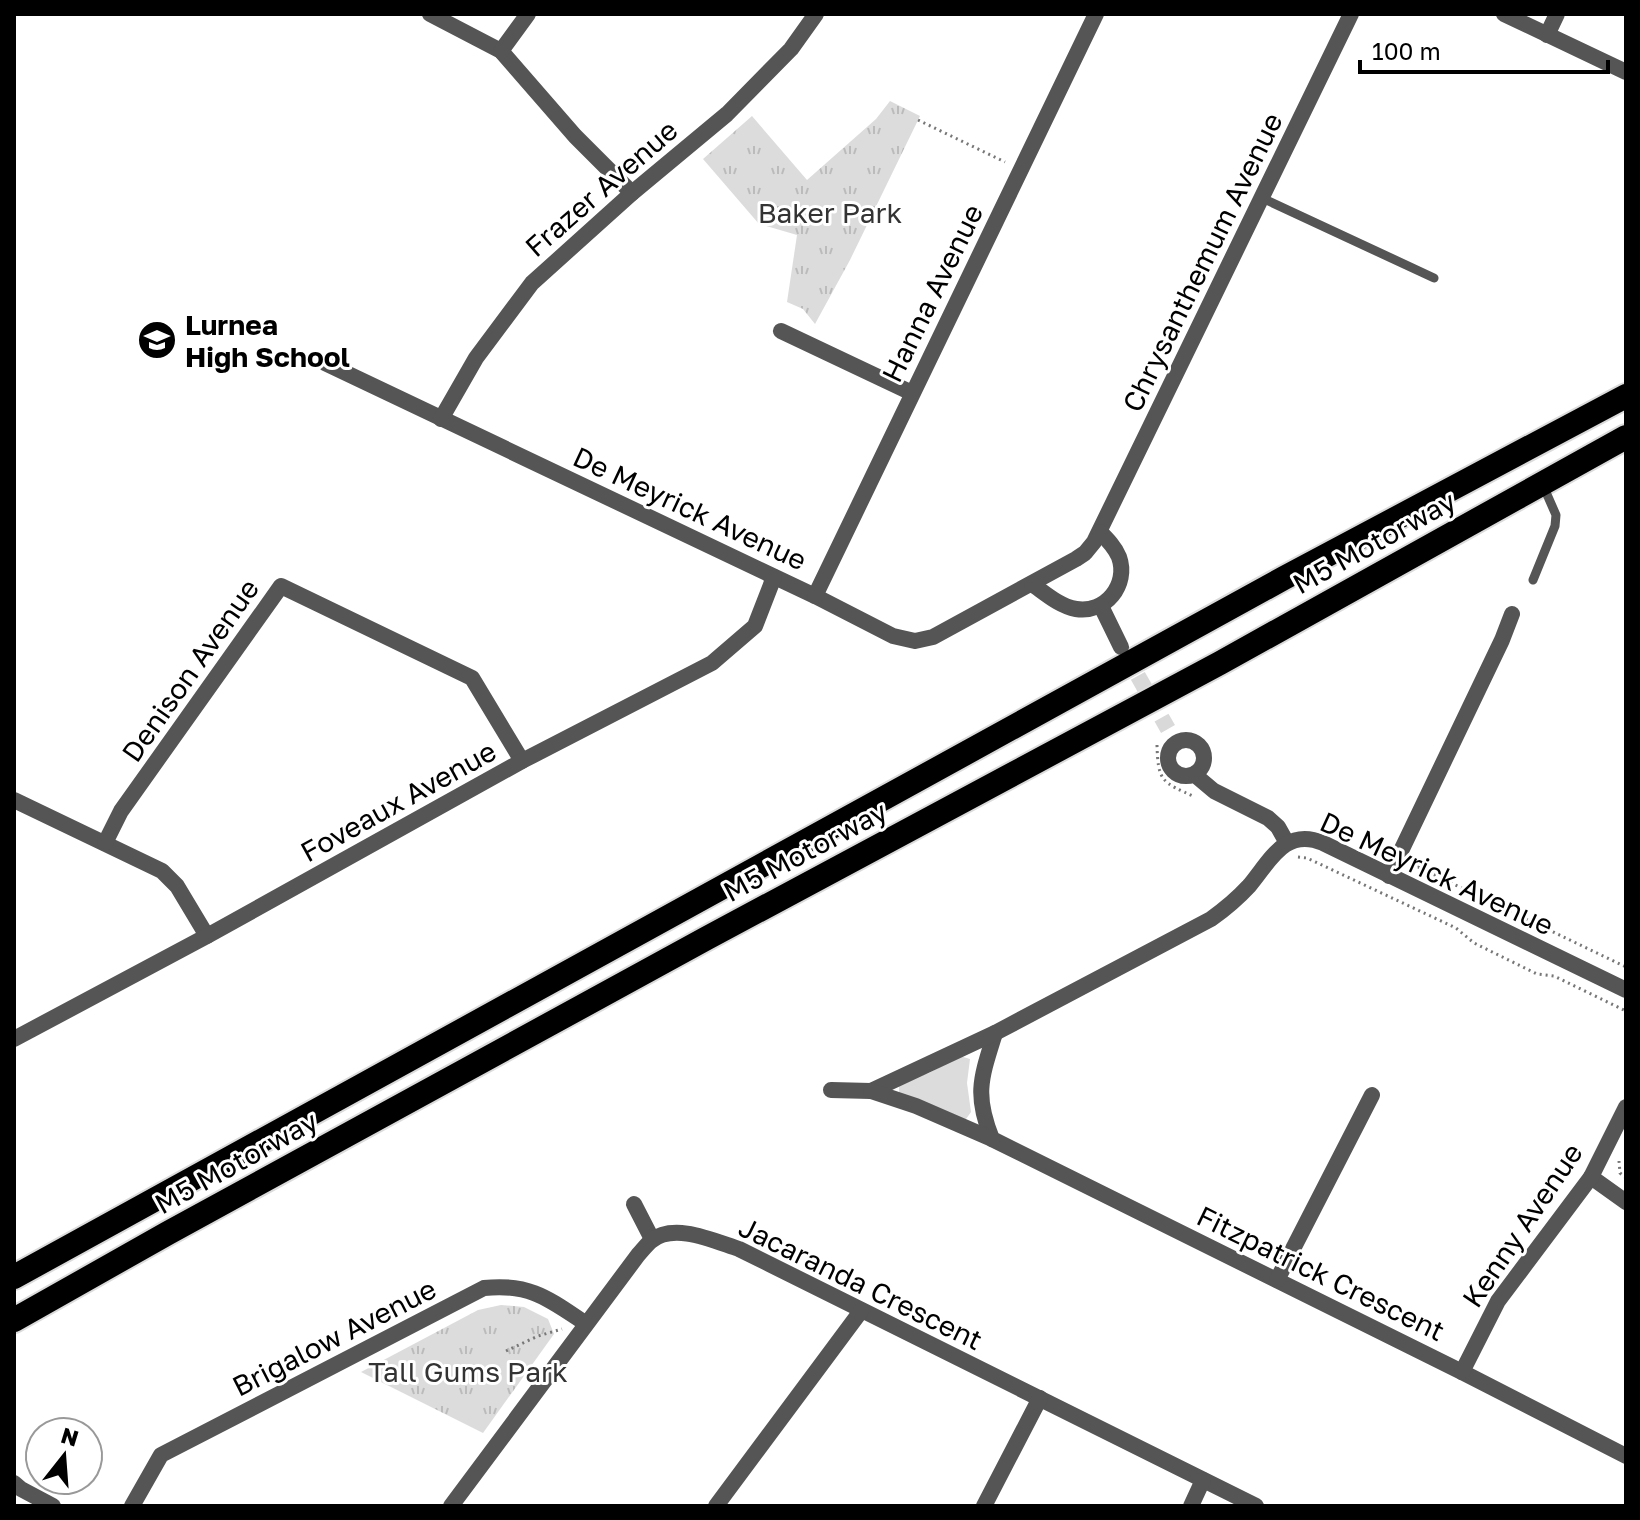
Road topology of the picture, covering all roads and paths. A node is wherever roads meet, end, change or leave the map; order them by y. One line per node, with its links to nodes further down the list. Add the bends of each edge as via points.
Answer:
1 (430, 14): 9 (street)
2 (528, 14): 9 (street)
3 (816, 14): 13 (street, Frazer Avenue, via 791,49 727,114)
4 (1096, 14): 12 (street, Hanna Avenue)
5 (1351, 14): 14 (street, Chrysanthemum Avenue)
6 (1504, 14): 8 (street)
7 (1557, 14): 8 (street)
8 (1547, 35): 10 (street)
9 (501, 51): 13 (street)
10 (1626, 72)
11 (918, 120): 12 (path)
12 (1020, 169): 18 (street, Hanna Avenue)
13 (632, 193): 20 (street, Frazer Avenue, via 532,283 476,358)
14 (1262, 198): 15 (lane); 23 (street, Chrysanthemum Avenue)
15 (1434, 278)
16 (781, 331): 18 (street)
17 (325, 363): 20 (street, De Meyrick Avenue)
18 (912, 393): 28 (street, Hanna Avenue)
19 (1626, 396): 57 (highway, M5 Motorway, via 1256,593)
20 (441, 419): 25 (street, De Meyrick Avenue)
21 (1626, 437): 22 (highway, M5 Motorway)
22 (1542, 483): 26 (lane, via 1556,515 1555,526); 60 (highway, M5 Motorway)
23 (1100, 532): 24 (street, Chrysanthemum Avenue); 29 (street, via 1121,567 1115,591)
24 (1076, 559): 27 (street, De Meyrick Avenue)
25 (774, 577): 28 (street, De Meyrick Avenue); 32 (street, Foveaux Avenue, via 755,626 712,663)
26 (1533, 580)
27 (1032, 584): 28 (street, De Meyrick Avenue, via 933,637 915,641 893,636); 29 (street, via 1062,605)
28 (815, 596)
29 (1101, 606): 31 (street)
30 (1512, 614): 39 (street)
31 (1121, 647)
32 (522, 761): 35 (street, Denison Avenue, via 472,678 281,586 121,811); 40 (street, Foveaux Avenue)
33 (1195, 775): 33 (street, via 1172,770 1172,736 1202,749 1203,767); 36 (street, De Meyrick Avenue, via 1214,791 1268,818)
34 (14, 800): 35 (street)
35 (105, 843): 40 (street, via 167,875)
36 (1287, 843): 39 (street, De Meyrick Avenue, via 1317,840); 44 (street, Fitzpatrick Crescent, via 1233,903 1211,919)
37 (1293, 860): 43 (path, De Meyrick Avenue, via 1307,858 1456,928 1474,943 1537,974 1554,976)
38 (1412, 869): 41 (path, De Meyrick Avenue, via 1418,867)
39 (1389, 876): 42 (street, De Meyrick Avenue)
40 (207, 936): 45 (street, Foveaux Avenue)
41 (1626, 967)
42 (1626, 990)
43 (1626, 1011)
44 (995, 1033): 47 (street, Fitzpatrick Crescent); 50 (street, via 980,1083)
45 (14, 1039)
46 (831, 1090): 47 (street, Fitzpatrick Crescent)
47 (871, 1091): 50 (street, Fitzpatrick Crescent)
48 (1372, 1095): 58 (street)
49 (1626, 1107): 52 (street, Kenny Avenue)
50 (992, 1139): 58 (street, Fitzpatrick Crescent)
51 (1618, 1163): 53 (path)
52 (1591, 1177): 54 (street); 63 (street, Kenny Avenue, via 1498,1301)
53 (1626, 1178)
54 (1626, 1202)
55 (634, 1204): 56 (street)
56 (652, 1239): 59 (street, Jacaranda Crescent, via 687,1233 739,1249); 61 (street)
57 (14, 1277)
58 (1277, 1280): 63 (street, Fitzpatrick Crescent)
59 (861, 1311): 64 (street, Jacaranda Crescent); 71 (street)
60 (14, 1320)
61 (585, 1323): 62 (path); 69 (street, Brigalow Avenue, via 528,1290 484,1288 161,1455); 70 (street)
62 (506, 1351)
63 (1462, 1372): 65 (street, Fitzpatrick Crescent)
64 (1040, 1398): 66 (street, Jacaranda Crescent); 72 (street)
65 (1626, 1456)
66 (1203, 1480): 73 (street); 74 (street, Jacaranda Crescent)
67 (14, 1483): 68 (street)
68 (53, 1506)
69 (132, 1506)
70 (451, 1506)
71 (716, 1506)
72 (984, 1506)
73 (1191, 1506)
74 (1256, 1506)

